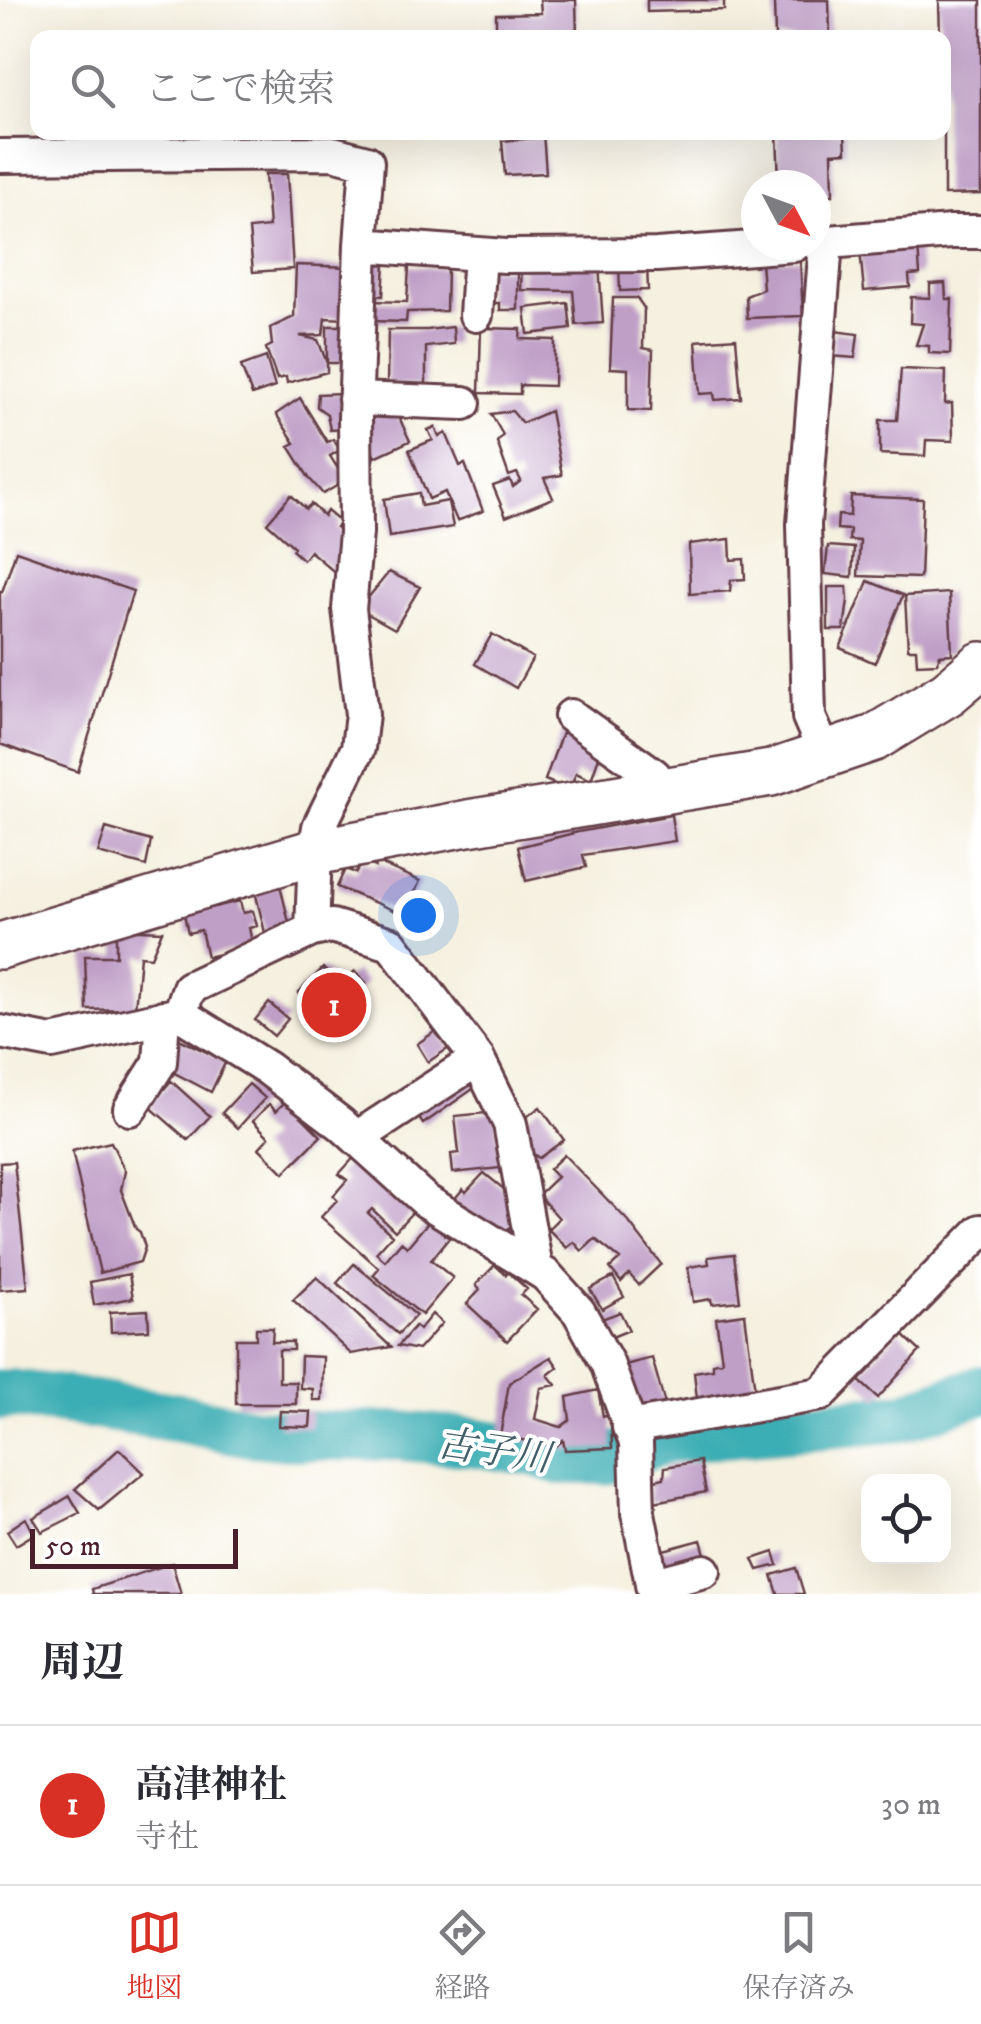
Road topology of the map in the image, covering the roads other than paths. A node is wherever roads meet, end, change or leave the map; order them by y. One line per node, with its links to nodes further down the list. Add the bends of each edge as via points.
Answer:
1 (370, 147): 2 (street, via 333,153); 5 (street)
2 (0, 156)
3 (981, 232): 4 (street)
4 (831, 242)
5 (361, 245): 7 (street); 10 (street)
6 (741, 249): 7 (street)
7 (480, 254): 9 (street)
8 (812, 260): 14 (street, via 804,524 809,717)
9 (476, 314)
10 (355, 399): 11 (street); 16 (street, via 349,610 362,714 358,748 319,827)
11 (464, 402)
12 (981, 665): 14 (street, via 874,738)
13 (571, 716): 15 (street, via 654,775)
14 (826, 754): 15 (street, via 770,773)
15 (662, 791): 16 (street)
16 (315, 852): 17 (street); 18 (street)
17 (312, 930): 19 (street, via 189,988); 21 (street, via 332,926 392,944)
18 (0, 946)
19 (172, 1016): 20 (street, via 52,1042); 22 (street, via 160,1062); 23 (street, via 267,1068)
20 (0, 1032)
21 (478, 1059): 23 (street); 25 (street, via 510,1124)
22 (130, 1109)
23 (357, 1138): 25 (street, via 426,1201)
24 (981, 1231): 26 (street, via 820,1394)
25 (536, 1268): 26 (street, via 579,1312)
26 (629, 1427): 28 (street)
27 (704, 1571): 28 (street)
28 (653, 1590)

